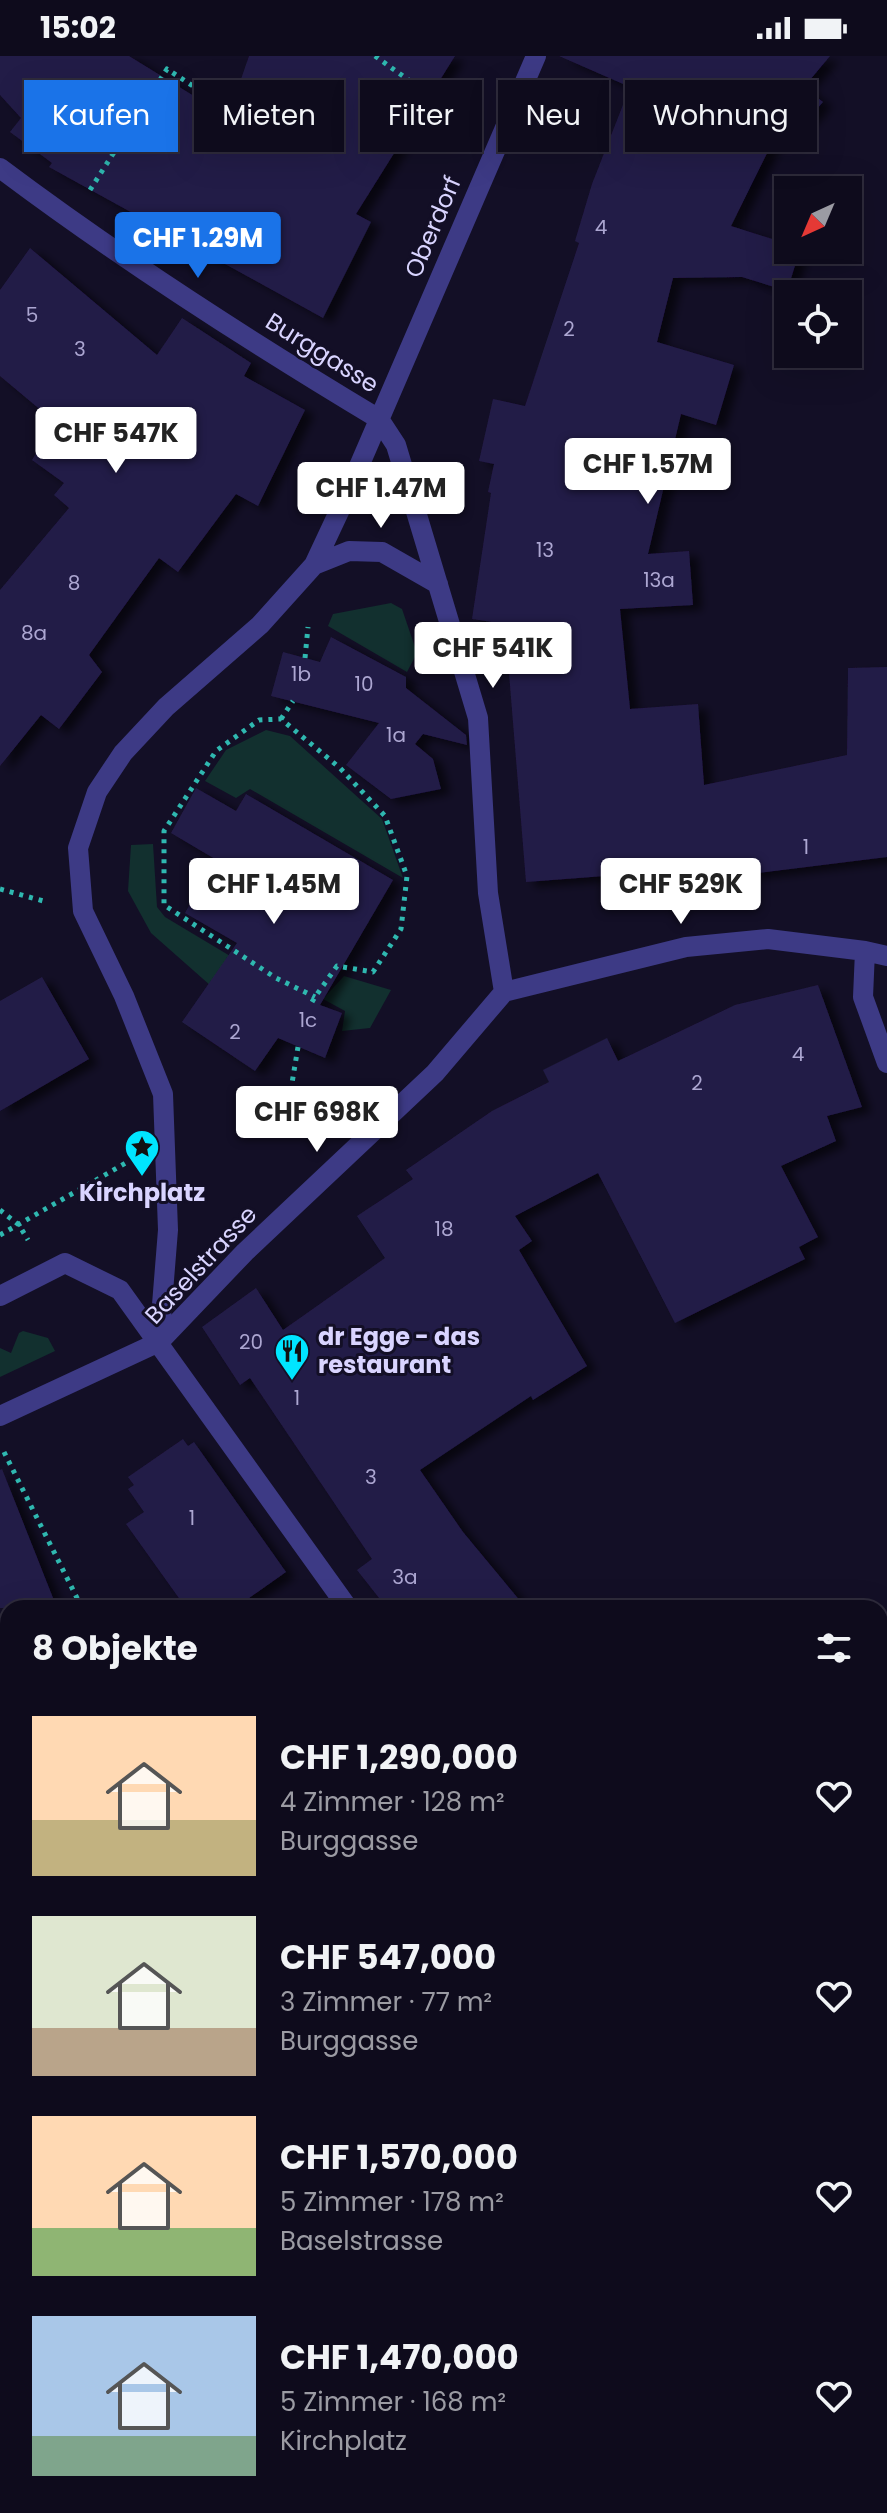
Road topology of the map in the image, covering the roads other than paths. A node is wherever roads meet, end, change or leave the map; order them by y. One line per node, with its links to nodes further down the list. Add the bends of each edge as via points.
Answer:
1 (536, 56): 3 (street, Oberdorf)
2 (0, 168): 3 (street, Burggasse, via 165,285)
3 (379, 419): 4 (street); 5 (street, via 396,445)
4 (314, 565): 5 (street, via 349,551 382,552); 11 (street, via 260,625 166,707 123,753 97,792 78,848 83,911 163,1094 168,1230)
5 (438, 584): 8 (street, via 478,718 488,893)
6 (865, 951): 7 (street); 8 (street, via 768,939 686,947); 9 (street, via 863,997)
7 (887, 956)
8 (504, 992): 11 (street, Baselstrasse, via 435,1073 245,1252)
9 (887, 1063)
10 (0, 1296): 11 (street, via 65,1263 120,1290)
11 (159, 1342): 12 (street); 13 (street, Baselstrasse)
12 (0, 1416)
13 (342, 1600)

